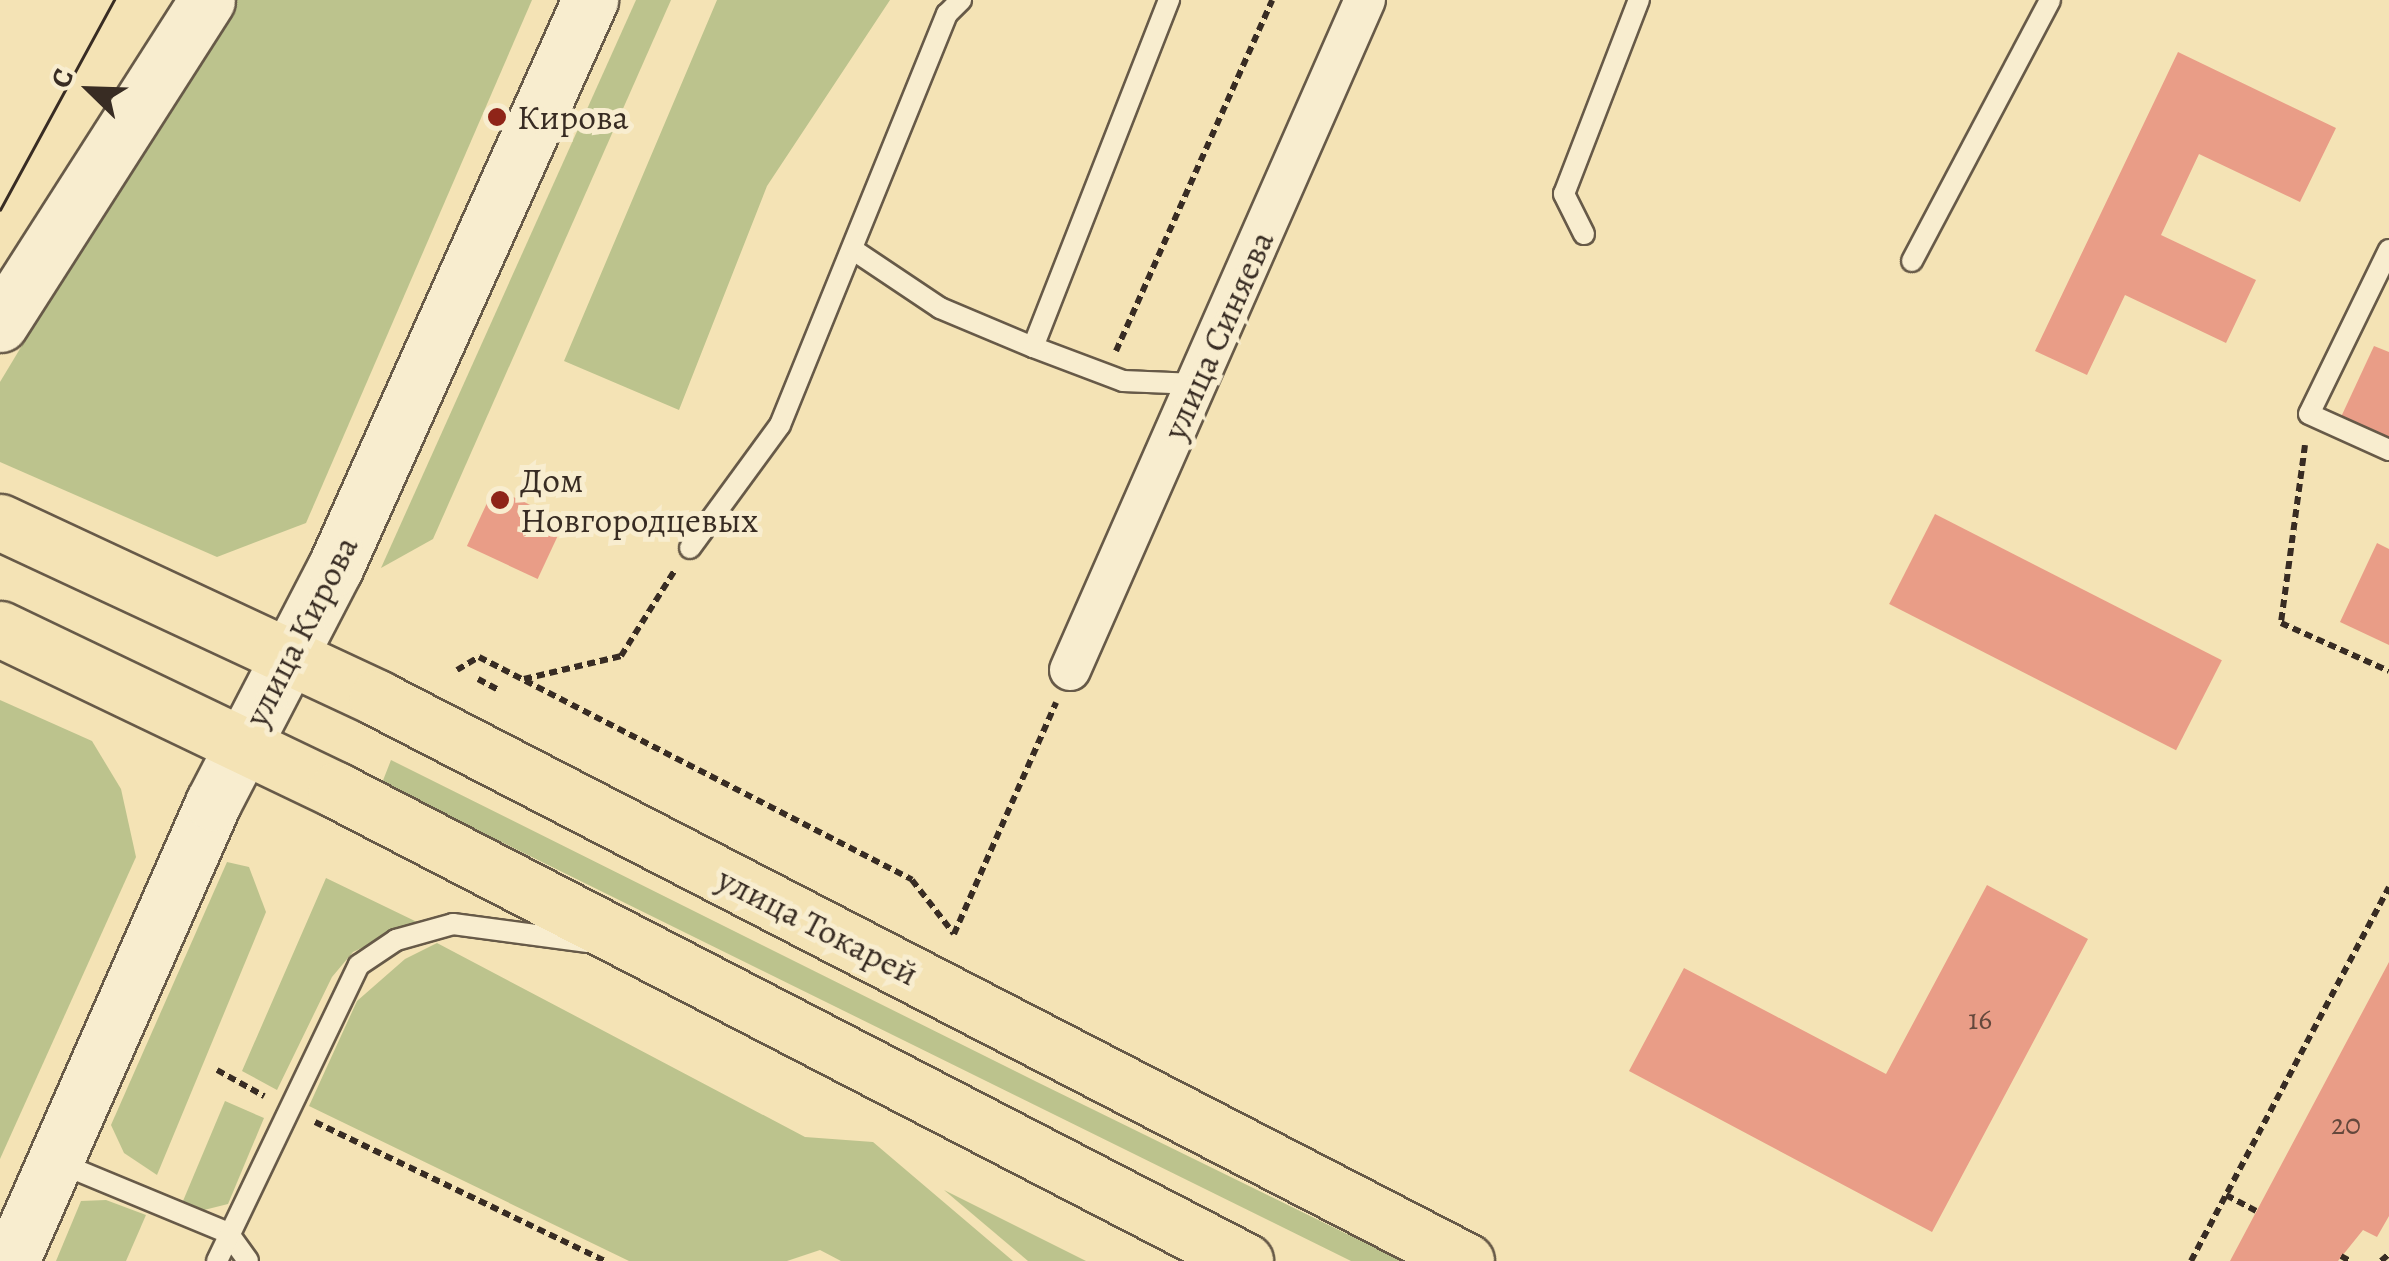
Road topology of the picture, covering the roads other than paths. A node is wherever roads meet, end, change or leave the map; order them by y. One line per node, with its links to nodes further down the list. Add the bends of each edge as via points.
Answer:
1 (207, 0): 12 (main road)
2 (590, 0): 19 (main road, улица Кирова)
3 (961, 0): 9 (lane, via 947,14)
4 (1169, 0): 13 (lane)
5 (1366, 0): 14 (street, улица Синяева)
6 (1639, 0): 8 (lane, via 1564,194)
7 (2050, 0): 11 (lane)
8 (1584, 234)
9 (852, 249): 13 (lane, via 940,308); 17 (lane, via 780,426)
10 (2389, 250): 15 (lane, via 2309,414)
11 (1912, 260)
12 (0, 324)
13 (1032, 347): 14 (lane, via 1106,374)
14 (1196, 384): 20 (street, улица Синяева)
15 (2389, 450)
16 (0, 522): 19 (main road, улица Токарей)
17 (690, 548)
18 (0, 629): 21 (main road)
19 (289, 656): 21 (main road, улица Кирова); 29 (main road, улица Токарей)
20 (1070, 670)
21 (244, 744): 22 (main road); 23 (main road, улица Кирова)
22 (642, 948): 24 (lane, via 453,924 396,940 359,965); 28 (main road)
23 (55, 1161): 24 (lane); 25 (main road, улица Кирова)
24 (228, 1233): 26 (lane); 27 (lane)
25 (11, 1261)
26 (217, 1261)
27 (248, 1261)
28 (1245, 1261)
29 (1466, 1261)

